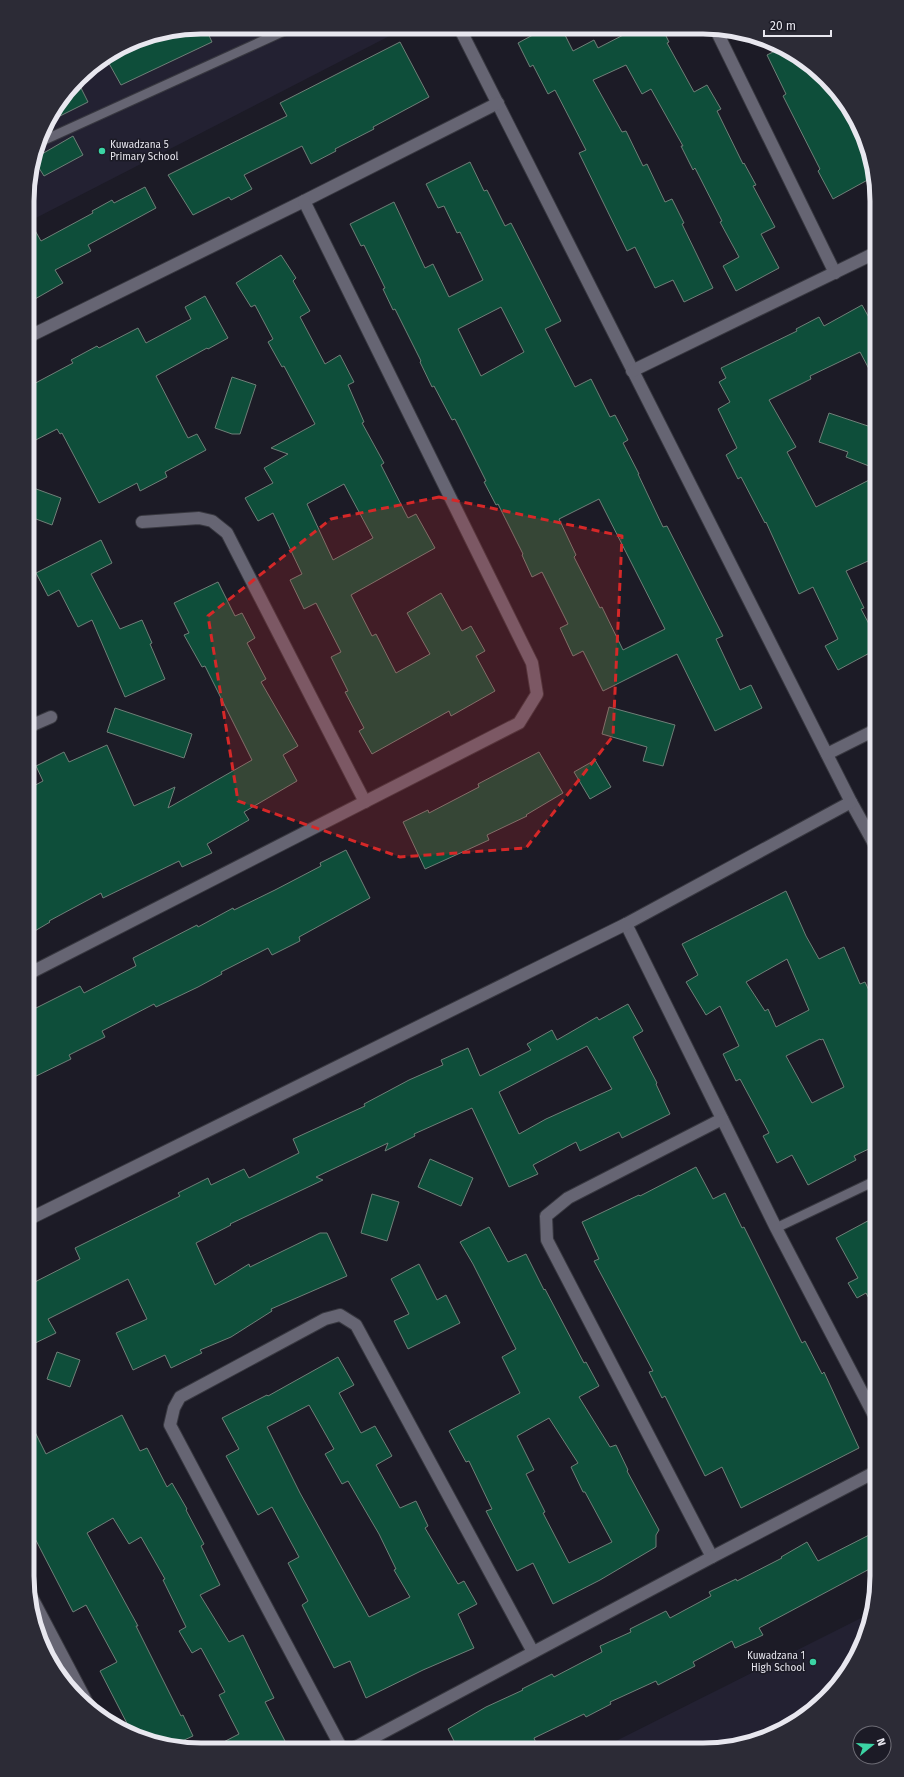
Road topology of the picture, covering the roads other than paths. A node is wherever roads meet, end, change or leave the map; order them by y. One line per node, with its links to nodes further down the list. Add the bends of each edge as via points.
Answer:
1 (278, 34): 5 (lane)
2 (463, 34): 4 (street)
3 (718, 34): 8 (street)
4 (498, 103): 6 (street); 10 (street)
5 (46, 139)
6 (304, 201): 9 (street); 16 (street, via 532,663 537,694 519,723)
7 (870, 256): 8 (street)
8 (835, 273): 10 (street)
9 (34, 334)
10 (632, 371): 15 (street)
11 (142, 522): 16 (street, via 199,518 212,521 227,533)
12 (51, 717): 13 (street)
13 (34, 724)
14 (870, 732): 15 (street)
15 (827, 754): 17 (street)
16 (364, 802): 20 (street)
17 (851, 802): 18 (street); 19 (street)
18 (870, 836)
19 (626, 924): 21 (street); 23 (street)
20 (34, 971)
21 (722, 1119): 24 (street); 27 (street, via 568,1198 546,1216 547,1240)
22 (870, 1183): 24 (lane)
23 (34, 1217)
24 (776, 1228): 25 (street)
25 (870, 1408)
26 (870, 1475): 27 (street)
27 (712, 1557): 29 (street)
28 (37, 1607): 30 (street)
29 (533, 1652): 31 (street, via 356,1325 340,1315 325,1319 180,1397 170,1425); 32 (street)
30 (82, 1693)
31 (339, 1743)
32 (363, 1743)

